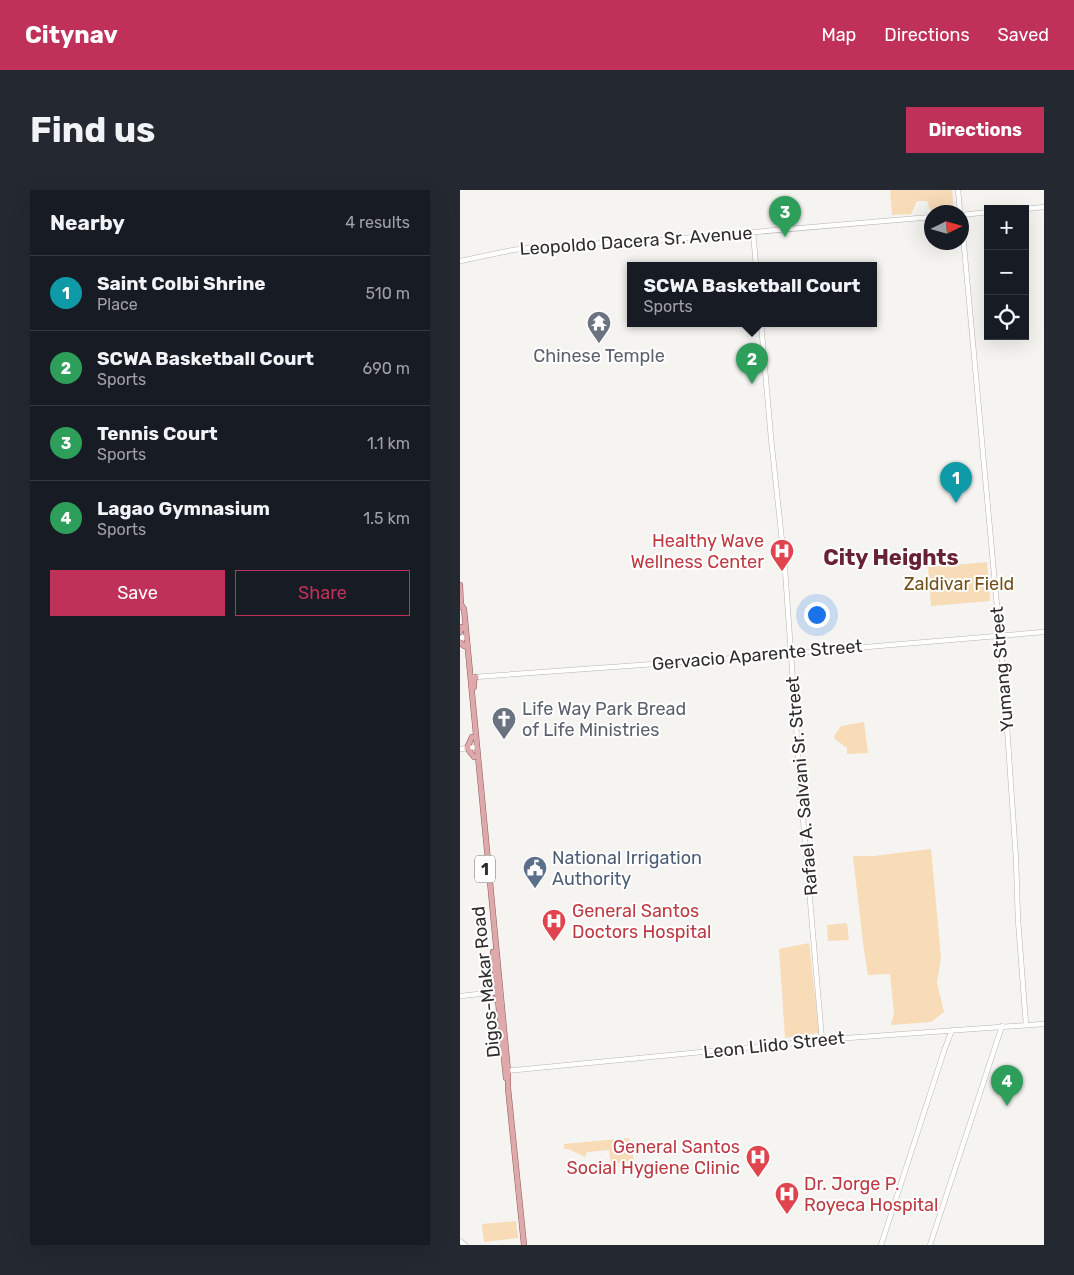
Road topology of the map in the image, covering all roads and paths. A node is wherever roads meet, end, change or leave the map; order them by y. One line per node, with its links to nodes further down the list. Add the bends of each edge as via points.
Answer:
1 (958, 190): 2 (main road)
2 (960, 205)
3 (1044, 207): 4 (main road)
4 (1029, 209)
5 (984, 212): 6 (main road)
6 (969, 213)
7 (924, 218): 8 (main road, Leopoldo Dacera Sr. Avenue)
8 (753, 232): 10 (main road, Leopoldo Dacera Sr. Avenue, via 545,246); 11 (main road)
9 (964, 250): 16 (main road, Yumang Street)
10 (460, 261)
11 (756, 262)
12 (761, 327): 18 (main road, Rafael A. Salvani Sr. Street)
13 (460, 585): 14 (main road, Digos-Makar Road / 1)
14 (462, 606): 17 (main road, Digos-Makar Road / 1); 17 (main road, Digos-Makar Road / 1)
15 (1044, 632): 16 (main road, Gervacio Aparente Street)
16 (999, 635): 18 (main road, Gervacio Aparente Street); 31 (main road, Yumang Street)
17 (462, 637): 19 (main road, Digos-Makar Road / 1); 20 (main road, Digos-Makar Road / 1)
18 (791, 653): 19 (main road, Gervacio Aparente Street); 34 (main road, Rafael A. Salvani Sr. Street)
19 (473, 677): 20 (main road, Digos-Makar Road / 1)
20 (474, 736): 21 (main road, Digos-Makar Road / 1); 22 (main road)
21 (475, 747): 22 (main road); 24 (main road, Digos-Makar Road / 1); 26 (main road, Digos-Makar Road / 1)
22 (466, 748): 23 (main road); 24 (main road)
23 (460, 749)
24 (474, 757): 25 (main road, Digos-Makar Road / 1)
25 (496, 980): 26 (main road, Digos-Makar Road / 1); 27 (main road)
26 (499, 991): 27 (main road); 29 (main road, Digos-Makar Road / 1); 35 (main road, Digos-Makar Road / 1)
27 (485, 992): 28 (main road); 29 (main road)
28 (460, 994)
29 (498, 1001): 35 (main road, Digos-Makar Road / 1)
30 (1044, 1024): 31 (main road, Leon Llido Street)
31 (1026, 1025): 32 (main road, Leon Llido Street)
32 (1002, 1026): 33 (main road, Leon Llido Street); 40 (main road)
33 (952, 1030): 34 (main road, Leon Llido Street); 39 (main road)
34 (822, 1040): 35 (main road, Leon Llido Street)
35 (507, 1071): 38 (main road, Digos-Makar Road / 1)
36 (460, 1243): 37 (main road)
37 (465, 1245)
38 (524, 1245)
39 (881, 1245)
40 (930, 1245)

